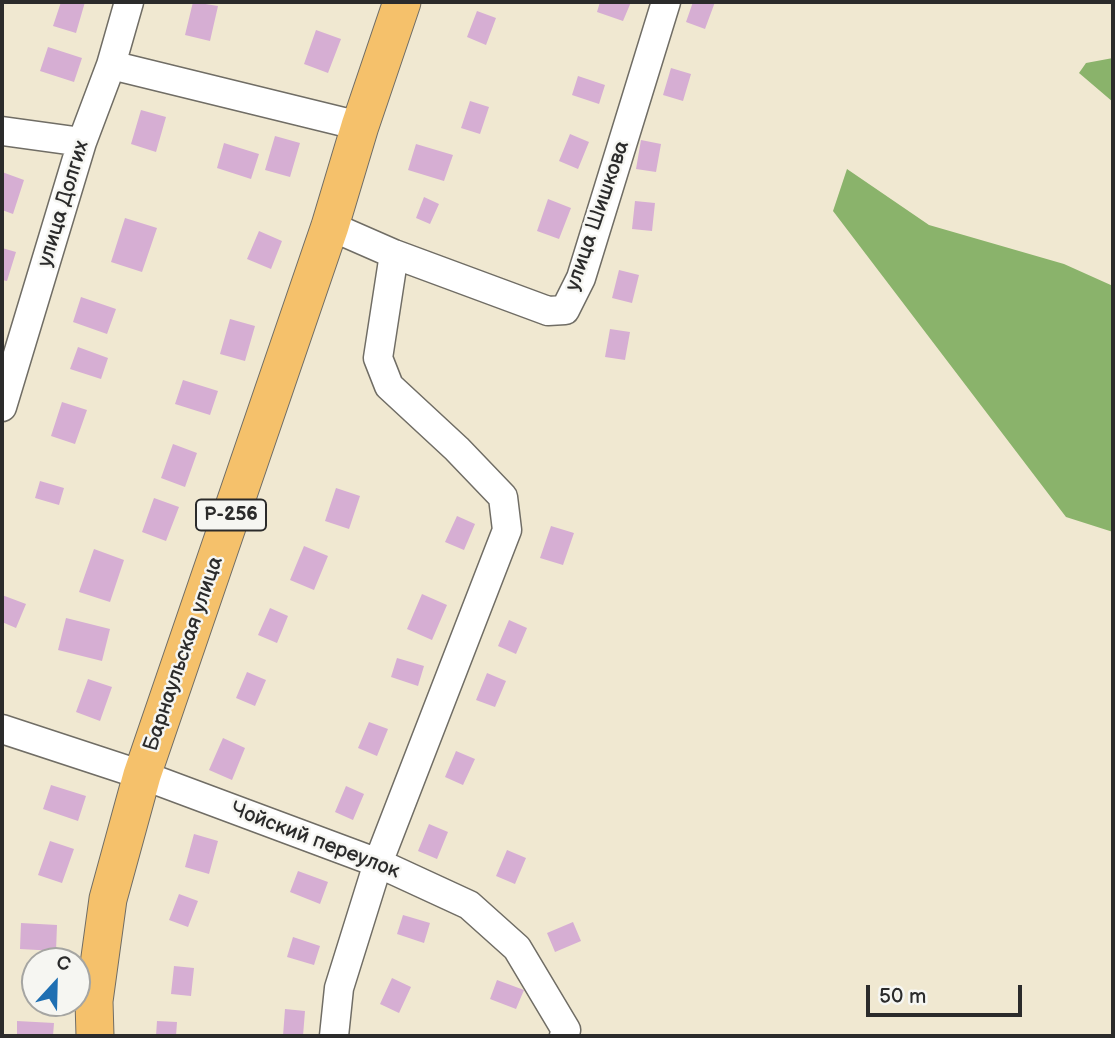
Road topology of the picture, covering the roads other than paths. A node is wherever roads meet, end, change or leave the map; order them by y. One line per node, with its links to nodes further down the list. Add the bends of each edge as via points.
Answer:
1 (129, 2): 4 (street, улица Долгих)
2 (402, 2): 5 (main road, Барнаульская улица / Р-256)
3 (666, 2): 9 (street, улица Шишкова, via 581,278 565,310 548,311)
4 (111, 65): 5 (street); 7 (street, улица Долгих)
5 (360, 125): 8 (main road, Барнаульская улица / Р-256)
6 (2, 131): 7 (street)
7 (82, 142): 10 (street, улица Долгих)
8 (330, 226): 9 (street, улица Шишкова); 12 (main road, Барнаульская улица / Р-256)
9 (394, 254): 13 (street, via 378,358 389,386 503,497 507,530)
10 (2, 407)
11 (2, 729): 12 (street, Чойский переулок)
12 (142, 775): 13 (street, Чойский переулок); 14 (main road, Барнаульская улица / Р-256, via 108,899 94,1002)
13 (378, 863): 15 (street, via 339,988); 16 (street, Чойский переулок, via 469,905 517,948 566,1030)
14 (95, 1036)
15 (334, 1036)
16 (564, 1036)

